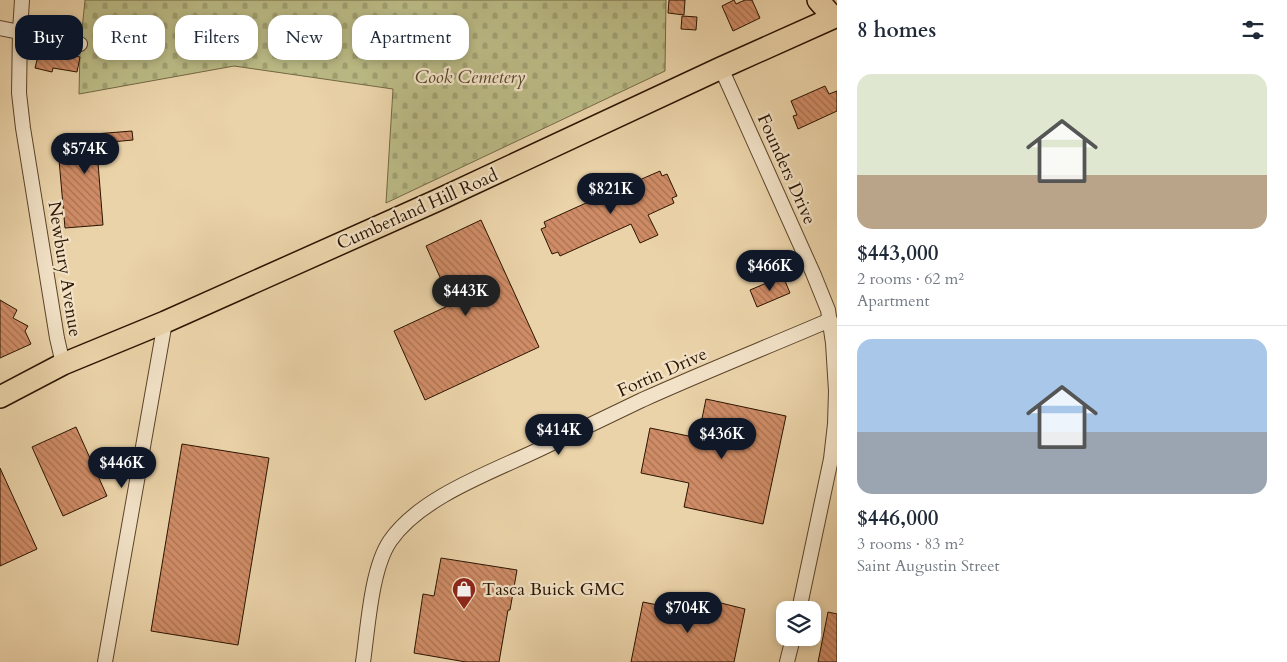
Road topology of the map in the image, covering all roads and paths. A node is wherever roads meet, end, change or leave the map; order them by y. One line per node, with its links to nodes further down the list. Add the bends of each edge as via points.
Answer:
1 (22, 0): 4 (street, Newbury Avenue)
2 (818, 0): 3 (main road)
3 (836, 12): 8 (main road, Cumberland Hill Road)
4 (21, 15)
5 (0, 28): 6 (street)
6 (15, 30)
7 (20, 60): 11 (street, Newbury Avenue, via 22,128)
8 (721, 68): 9 (street, Founders Drive, via 813,273); 10 (main road, Cumberland Hill Road)
9 (830, 320): 13 (street, Founders Drive, via 836,391 835,424 828,479); 16 (street, Fortin Drive, via 641,401 466,484 418,512 389,542 380,562)
10 (165, 322): 11 (main road, Cumberland Hill Road); 15 (street)
11 (63, 364): 12 (main road, Cumberland Hill Road)
12 (0, 397)
13 (801, 601)
14 (791, 646): 17 (street)
15 (105, 662)
16 (363, 662)
17 (787, 662)

